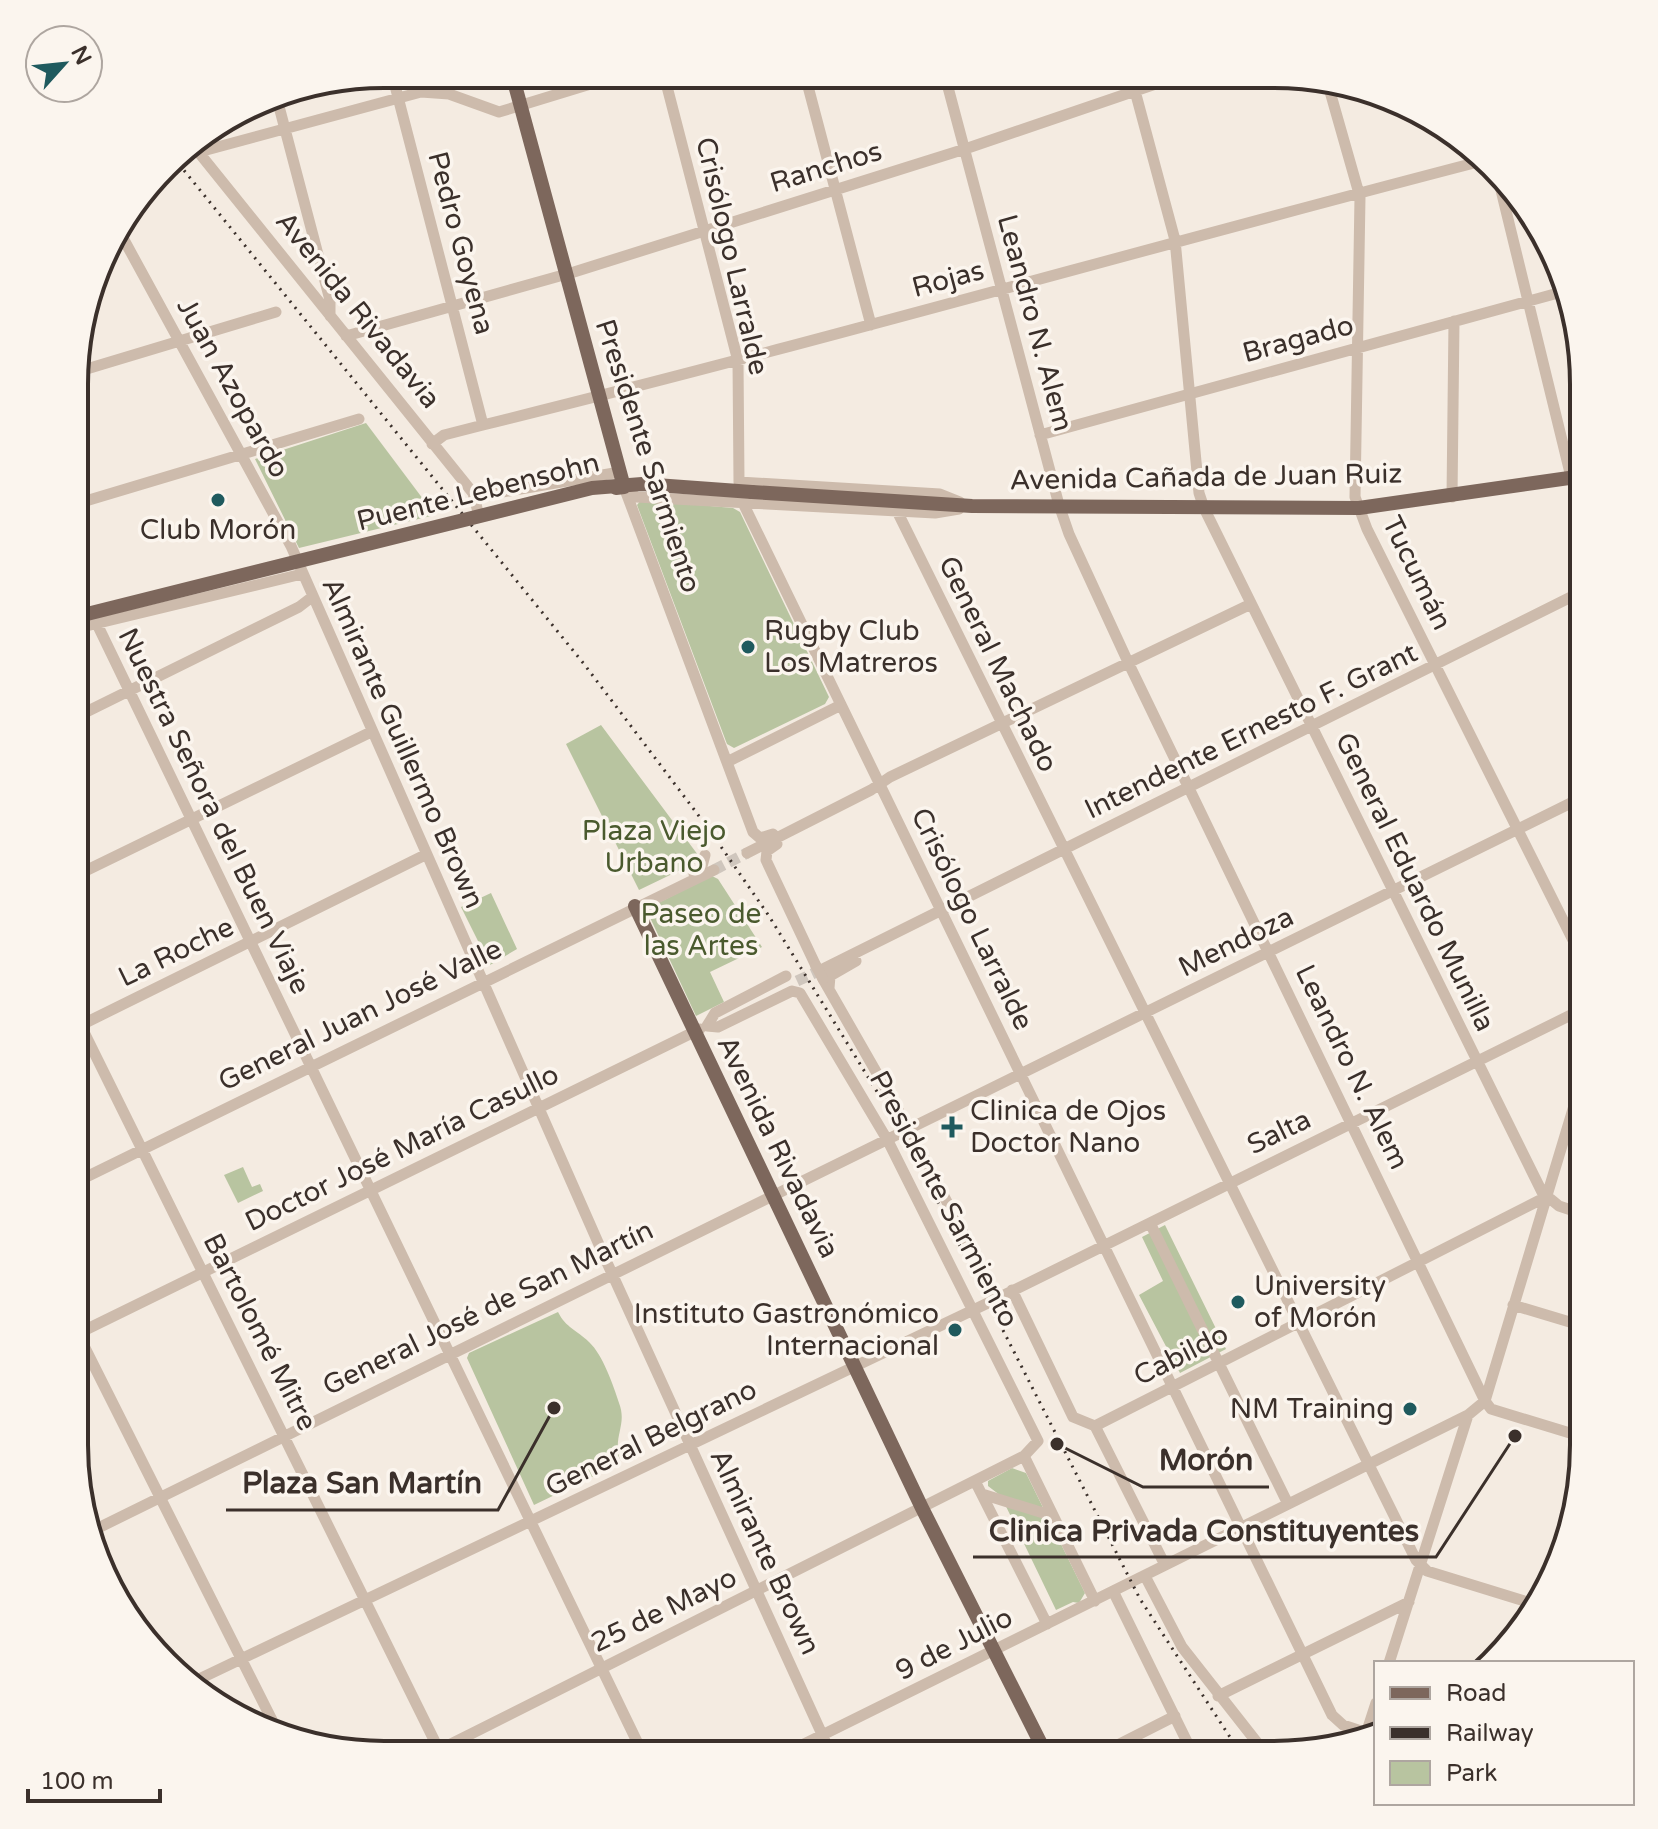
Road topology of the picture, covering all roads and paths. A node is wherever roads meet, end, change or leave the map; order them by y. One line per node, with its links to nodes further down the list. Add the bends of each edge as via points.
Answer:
1 (396, 88): 11 (street, Pedro Goyena)
2 (515, 88): 13 (main road, Presidente Sarmiento)
3 (581, 88): 13 (street)
4 (667, 88): 22 (street, Crisólogo Larralde)
5 (809, 88): 19 (street)
6 (948, 88): 16 (street, Leandro N. Alem)
7 (1134, 88): 9 (street, General Eduardo Munilla)
8 (1146, 88): 9 (street, Ranchos)
9 (1135, 92): 16 (street, Ranchos); 23 (street, General Eduardo Munilla)
10 (1331, 94): 20 (street, Tucumán)
11 (398, 98): 13 (street, via 438,92 493,111); 14 (street); 29 (street, Pedro Goyena)
12 (279, 108): 14 (street)
13 (520, 108): 25 (main road, Presidente Sarmiento)
14 (284, 126): 15 (street); 31 (street)
15 (211, 144)
16 (965, 149): 19 (street, Ranchos); 26 (street, Leandro N. Alem)
17 (199, 153): 31 (street, Avenida Rivadavia)
18 (1471, 164): 20 (street, Rojas)
19 (836, 189): 22 (street, Ranchos); 33 (street)
20 (1359, 192): 23 (street, Rojas); 36 (street, Tucumán)
21 (1502, 196): 28 (street)
22 (703, 230): 25 (street, Ranchos); 37 (street, Crisólogo Larralde)
23 (1175, 240): 26 (street, Rojas); 39 (street, General Eduardo Munilla)
24 (125, 242): 35 (street, Juan Azopardo)
25 (565, 274): 29 (street, Ranchos); 40 (main road, Presidente Sarmiento)
26 (1001, 290): 33 (street, Rojas); 43 (street, Leandro N. Alem)
27 (1555, 293): 28 (street, Bragado)
28 (1526, 301): 32 (street, Bragado); 45 (street)
29 (452, 306): 34 (street, Ranchos); 42 (street, Pedro Goyena)
30 (276, 312): 35 (street)
31 (330, 316): 34 (street, Avenida Rivadavia)
32 (1454, 321): 36 (street, Bragado); 51 (street)
33 (871, 325): 37 (street, Rojas)
34 (346, 336): 44 (street, Avenida Rivadavia)
35 (180, 340): 38 (street); 46 (street, Juan Azopardo)
36 (1357, 348): 39 (street, Bragado); 57 (street, Tucumán, via 1354,489)
37 (738, 361): 40 (street, Rojas); 49 (street, Crisólogo Larralde)
38 (89, 368)
39 (1191, 393): 43 (street, Bragado); 56 (street, General Eduardo Munilla)
40 (597, 397): 42 (street, Rojas); 48 (main road, Presidente Sarmiento)
41 (359, 419): 46 (street)
42 (483, 425): 44 (street, Rojas, via 444,435)
43 (1040, 435): 54 (street, Leandro N. Alem)
44 (432, 444): 50 (street, Avenida Rivadavia)
45 (1570, 453)
46 (242, 454): 52 (street); 60 (street, Juan Azopardo)
47 (1570, 478): 51 (main road, Avenida Cañada de Juan Ruiz)
48 (622, 480): 49 (street, Avenida Cañada de Juan Ruiz, via 636,497); 50 (street, Avenida Cañada de Juan Ruiz); 59 (main road, Avenida Cañada de Juan Ruiz); 75 (street, Presidente Sarmiento)
49 (744, 491): 53 (main road, Puente Lebensohn); 55 (street, Avenida Cañada de Juan Ruiz, via 940,494); 58 (street, Avenida Cañada de Juan Ruiz); 64 (main road, Puente Lebensohn, bridge, via 642,484 592,488); 70 (street, Crisólogo Larralde)
50 (473, 493): 59 (street, Avenida Rivadavia)
51 (1452, 497): 57 (main road, Avenida Cañada de Juan Ruiz)
52 (88, 500)
53 (944, 505): 55 (main road, Avenida Cañada de Juan Ruiz)
54 (1059, 505): 55 (main road, Avenida Cañada de Juan Ruiz); 56 (main road, Avenida Cañada de Juan Ruiz); 67 (street, Leandro N. Alem)
55 (972, 506): 58 (street, Avenida Cañada de Juan Ruiz, via 935,513)
56 (1204, 508): 57 (main road, Avenida Cañada de Juan Ruiz); 63 (street, General Eduardo Munilla)
57 (1359, 508): 68 (street, Tucumán)
58 (897, 511): 72 (street, General Machado)
59 (478, 512): 60 (main road, Avenida Cañada de Juan Ruiz, via 431,532)
60 (300, 569): 61 (street, Almirante Guillermo Brown); 65 (street)
61 (312, 597): 69 (street); 74 (street, Almirante Guillermo Brown)
62 (1570, 598): 68 (street, Intendente Ernesto F. Grant)
63 (1251, 604): 67 (street); 73 (street, General Eduardo Munilla)
64 (88, 614)
65 (97, 624): 66 (street); 69 (street, Nuestra Señora del Buen Viaje)
66 (88, 626)
67 (1128, 662): 72 (street); 77 (street, Leandro N. Alem)
68 (1437, 666): 73 (street, Intendente Ernesto F. Grant); 81 (street, Tucumán)
69 (129, 691): 71 (street); 79 (street, Nuestra Señora del Buen Viaje)
70 (841, 705): 75 (street); 76 (street, Crisólogo Larralde)
71 (88, 711)
72 (1000, 723): 76 (street); 82 (street, General Machado)
73 (1312, 728): 77 (street, Intendente Ernesto F. Grant); 89 (street, General Eduardo Munilla)
74 (371, 732): 79 (street); 84 (street, Almirante Guillermo Brown)
75 (727, 762): 80 (street, Presidente Sarmiento, via 756,837)
76 (880, 784): 80 (street); 91 (street, Crisólogo Larralde)
77 (1190, 789): 82 (street, Intendente Ernesto F. Grant); 95 (street, Leandro N. Alem)
78 (1570, 804): 81 (street, Mendoza)
79 (192, 820): 86 (street); 94 (street, Nuestra Señora del Buen Viaje)
80 (799, 827): 83 (street); 93 (street, Presidente Sarmiento, via 765,854)
81 (1518, 830): 89 (street, Mendoza); 92 (street, Tucumán)
82 (1063, 850): 91 (street, Intendente Ernesto F. Grant); 99 (street, General Machado)
83 (747, 853)
84 (425, 855): 94 (street, La Roche); 97 (street, Almirante Guillermo Brown)
85 (705, 855): 88 (street, General Juan José Valle, via 699,872)
86 (88, 870)
87 (714, 870): 88 (street, General Juan José Valle)
88 (665, 891): 90 (street, General Juan José Valle)
89 (1393, 893): 95 (street, Mendoza); 104 (street, General Eduardo Munilla)
90 (635, 906): 97 (street, General Juan José Valle); 102 (main road, Avenida Rivadavia)
91 (940, 911): 93 (street, Intendente Ernesto F. Grant, via 921,914 827,959); 96 (street, Intendente Ernesto F. Grant); 96 (street, Intendente Ernesto F. Grant, via 927,926 829,978); 106 (street, Crisólogo Larralde)
92 (1570, 934)
93 (804, 938): 96 (street, Presidente Sarmiento)
94 (250, 942): 101 (street, La Roche); 105 (street, Nuestra Señora del Buen Viaje)
95 (1270, 952): 99 (street, Mendoza); 109 (street, Leandro N. Alem)
96 (823, 975): 110 (street, Presidente Sarmiento)
97 (483, 981): 105 (street, General Juan José Valle); 107 (street, Almirante Guillermo Brown)
98 (793, 983): 102 (street, Doctor José María Casullo, via 718,1027); 102 (street, Doctor José María Casullo, via 715,1013); 111 (street, Presidente Sarmiento)
99 (1144, 1015): 106 (street, Mendoza); 114 (street, General Machado)
100 (1570, 1015): 104 (street, Salta)
101 (88, 1018)
102 (700, 1029): 107 (street, Doctor José María Casullo); 116 (main road, Avenida Rivadavia)
103 (88, 1042): 112 (street, Bartolomé Mitre)
104 (1476, 1060): 109 (street, Salta); 117 (street, General Eduardo Munilla)
105 (311, 1066): 112 (street, General Juan José Valle); 115 (street, Nuestra Señora del Buen Viaje)
106 (1021, 1075): 110 (street, Mendoza); 120 (street, Crisólogo Larralde)
107 (538, 1107): 115 (street, Doctor José María Casullo); 123 (street, Almirante Brown)
108 (1570, 1119): 117 (street)
109 (1352, 1123): 114 (street, Salta); 121 (street, Leandro N. Alem)
110 (910, 1131): 111 (street, General José de San Martín); 125 (street, Presidente Sarmiento)
111 (888, 1141): 116 (street, General José de San Martín); 127 (street, Presidente Sarmiento)
112 (144, 1149): 113 (street, General Juan José Valle); 122 (street, Bartolomé Mitre)
113 (88, 1176)
114 (1227, 1184): 119 (street, Salta); 129 (street, General Machado)
115 (369, 1191): 122 (street, Doctor José María Casullo); 131 (street, Nuestra Señora del Buen Viaje)
116 (773, 1197): 123 (street, General José de San Martín); 134 (main road, Avenida Rivadavia)
117 (1546, 1197): 118 (street); 121 (street, Cabildo); 126 (street)
118 (1570, 1210)
119 (1150, 1223): 120 (street, Salta); 133 (street)
120 (1102, 1245): 124 (street, Salta); 135 (street, Crisólogo Larralde)
121 (1419, 1261): 129 (street, Cabildo); 136 (street, Leandro N. Alem)
122 (203, 1272): 130 (street, Doctor José María Casullo); 140 (street, Bartolomé Mitre)
123 (612, 1273): 131 (street, General José de San Martín); 142 (street, Almirante Brown)
124 (1012, 1290): 125 (street, Salta); 138 (street, Presidente Sarmiento, via 1073,1417)
125 (997, 1298): 127 (street, General Belgrano)
126 (1513, 1305): 128 (street); 136 (street)
127 (975, 1309): 134 (street, General Belgrano); 141 (street, Presidente Sarmiento)
128 (1570, 1322)
129 (1296, 1323): 133 (street, Cabildo); 144 (street, General Machado)
130 (88, 1327)
131 (451, 1354): 140 (street, General José de San Martín); 151 (street, Nuestra Señora del Buen Viaje)
132 (88, 1357): 147 (street)
133 (1220, 1363): 135 (street, Cabildo); 148 (street)
134 (855, 1367): 142 (street, General Belgrano); 149 (main road, Avenida Rivadavia)
135 (1172, 1386): 138 (street, Cabildo); 153 (street, Crisólogo Larralde)
136 (1485, 1401): 137 (street, 9 de Julio); 139 (street, via 1491,1409)
137 (1468, 1415): 144 (street, 9 de Julio); 155 (street)
138 (1095, 1426): 154 (street)
139 (1570, 1433)
140 (285, 1435): 147 (street, General José de San Martín); 159 (street, Bartolomé Mitre)
141 (1037, 1436): 143 (street, 25 de Mayo, via 1036,1445)
142 (689, 1445): 151 (street, General Belgrano); 157 (street, Almirante Brown)
143 (1024, 1456): 145 (street, 25 de Mayo); 150 (street)
144 (1366, 1465): 148 (street, 9 de Julio); 155 (street, General Machado)
145 (975, 1481): 146 (street); 149 (street, 25 de Mayo)
146 (982, 1494): 150 (street); 163 (street)
147 (160, 1498): 152 (street, General José de San Martín); 166 (street)
148 (1288, 1504): 153 (street, 9 de Julio)
149 (922, 1508): 157 (street, 25 de Mayo); 164 (main road, Avenida Rivadavia)
150 (1053, 1516): 160 (street)
151 (532, 1522): 159 (street, General Belgrano); 168 (street, Nuestra Señora del Buen Viaje)
152 (100, 1527)
153 (1242, 1527): 154 (street, 9 de Julio); 165 (street, Crisólogo Larralde)
154 (1165, 1565): 156 (street, 9 de Julio)
155 (1421, 1567): 161 (street); 162 (street)
156 (1145, 1576): 158 (street, 9 de Julio); 170 (street, via 1176,1638)
157 (756, 1591): 168 (street, 25 de Mayo); 174 (street, Almirante Brown)
158 (1113, 1591): 160 (street, 9 de Julio); 171 (street)
159 (364, 1601): 166 (street, General Belgrano); 175 (street, Bartolomé Mitre)
160 (1095, 1601): 163 (street, 9 de Julio)
161 (1525, 1601)
162 (1409, 1602): 165 (street); 167 (street)
163 (1047, 1624): 164 (street, 9 de Julio)
164 (995, 1651): 174 (street, 9 de Julio); 180 (main road, Avenida Rivadavia)
165 (1304, 1654): 170 (street); 173 (street, Crisólogo Larralde, via 1337,1722)
166 (242, 1658): 169 (street, General Belgrano); 172 (street)
167 (1390, 1661)
168 (602, 1668): 176 (street, 25 de Mayo); 177 (street, Nuestra Señora del Buen Viaje)
169 (201, 1678)
170 (1218, 1696): 183 (street)
171 (1175, 1716): 181 (street); 182 (street)
172 (271, 1718)
173 (1354, 1730)
174 (823, 1736): 178 (street, 9 de Julio); 179 (street, Almirante Brown)
175 (431, 1741)
176 (460, 1741)
177 (637, 1741)
178 (812, 1741)
179 (825, 1741)
180 (1040, 1741)
181 (1126, 1741)
182 (1187, 1741)
183 (1255, 1741)

